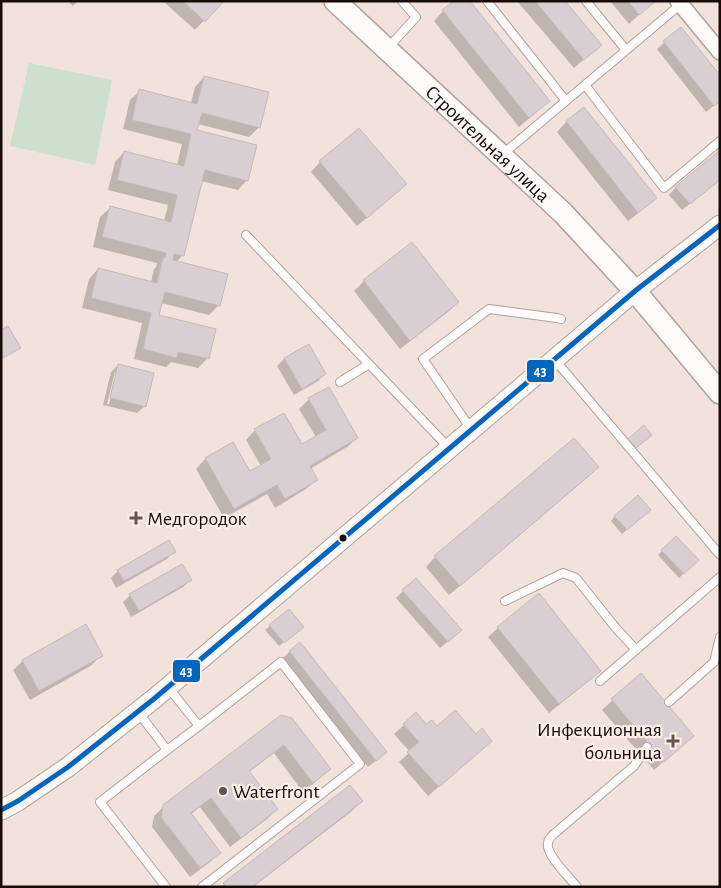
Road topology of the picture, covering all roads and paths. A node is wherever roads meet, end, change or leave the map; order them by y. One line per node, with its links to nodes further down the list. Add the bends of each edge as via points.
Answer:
1 (334, 1): 6 (main road, Строительная улица)
2 (402, 1): 6 (lane, via 416,17)
3 (487, 1): 10 (lane)
4 (586, 1): 7 (lane)
5 (681, 2): 7 (lane); 8 (street)
6 (386, 50): 12 (main road, Строительная улица)
7 (626, 50): 9 (lane)
8 (720, 52)
9 (585, 85): 10 (lane); 11 (lane, via 664,188)
10 (566, 101): 12 (lane)
11 (720, 141)
12 (501, 156): 15 (main road, Строительная улица, via 563,213)
13 (720, 225): 15 (street)
14 (246, 235): 18 (lane)
15 (635, 291): 17 (street); 20 (main road, Строительная улица)
16 (561, 319): 21 (lane, via 489,309 423,359)
17 (555, 360): 21 (street); 23 (lane)
18 (369, 364): 19 (lane); 22 (lane)
19 (340, 382)
20 (720, 393)
21 (472, 430): 22 (street)
22 (450, 449): 30 (street)
23 (720, 555)
24 (720, 577): 27 (lane)
25 (505, 601): 27 (lane, via 563,573 576,578)
26 (720, 637): 28 (lane)
27 (636, 650): 29 (lane)
28 (717, 665): 31 (lane)
29 (600, 680)
30 (168, 687): 32 (street); 33 (lane)
31 (669, 702)
32 (138, 712): 35 (lane); 36 (street, via 68,767)
33 (199, 726): 35 (lane); 38 (lane, via 281,662 360,764)
34 (646, 747): 39 (lane, via 634,766 548,841 551,857)
35 (167, 750): 37 (lane, via 100,802)
36 (1, 810)
37 (166, 887)
38 (202, 887)
39 (577, 887)

